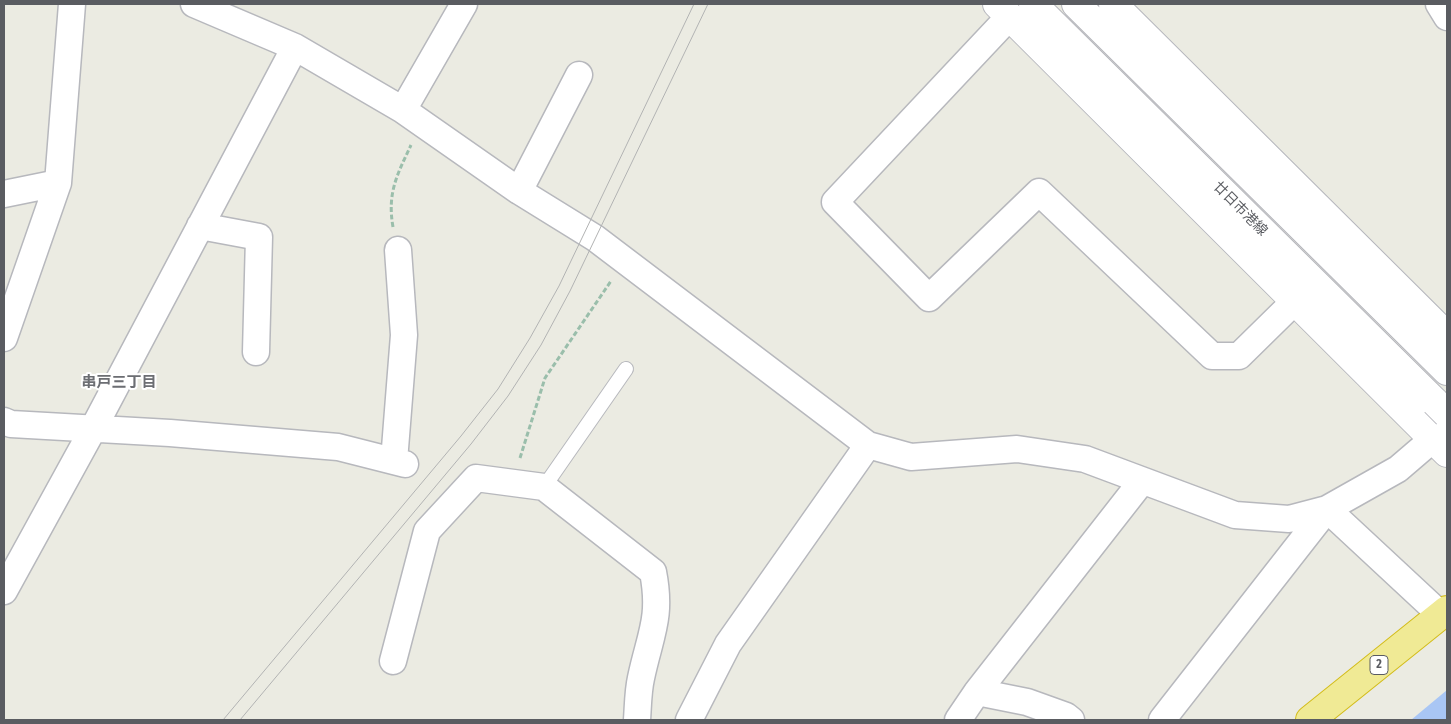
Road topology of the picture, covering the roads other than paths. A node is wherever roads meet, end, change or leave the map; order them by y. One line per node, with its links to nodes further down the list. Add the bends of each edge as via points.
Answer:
1 (72, 4): 12 (street)
2 (194, 4): 9 (street)
3 (464, 4): 11 (street)
4 (1076, 4): 21 (main road)
5 (1113, 4): 18 (main road)
6 (1438, 4): 8 (street)
7 (1013, 8): 17 (main road); 17 (street, via 835,202 929,298 1039,192 1212,356 1239,356); 23 (main road, 廿日市港線)
8 (1447, 17)
9 (295, 47): 11 (street); 15 (street)
10 (579, 75): 13 (street)
11 (412, 116): 13 (street)
12 (58, 183): 14 (street); 19 (street)
13 (519, 191): 26 (street, via 595,238)
14 (4, 194)
15 (200, 226): 20 (street, via 259,237); 25 (street)
16 (398, 250): 25 (street, via 404,335 400,462 338,447)
17 (1294, 302): 27 (main road)
18 (1447, 336)
19 (4, 338)
20 (256, 352)
21 (1445, 368)
22 (626, 369): 29 (lane)
23 (1443, 410): 27 (street)
24 (4, 421): 25 (street)
25 (93, 429): 31 (street)
26 (868, 445): 28 (street, via 912,457 1017,449 1085,459); 36 (street, via 728,644)
27 (1440, 446): 30 (street)
28 (1142, 481): 30 (street, via 1235,515 1289,519); 34 (street)
29 (544, 487): 33 (street, via 476,478 427,532); 35 (street, via 653,572 658,596 656,621 640,680)
30 (1327, 509): 32 (street); 39 (street)
31 (4, 590)
32 (1444, 613): 40 (highway, 2)
33 (393, 661)
34 (977, 692): 37 (street); 38 (street, via 1027,702)
35 (637, 720)
36 (689, 720)
37 (958, 720)
38 (1071, 720)
39 (1162, 720)
40 (1310, 720)

